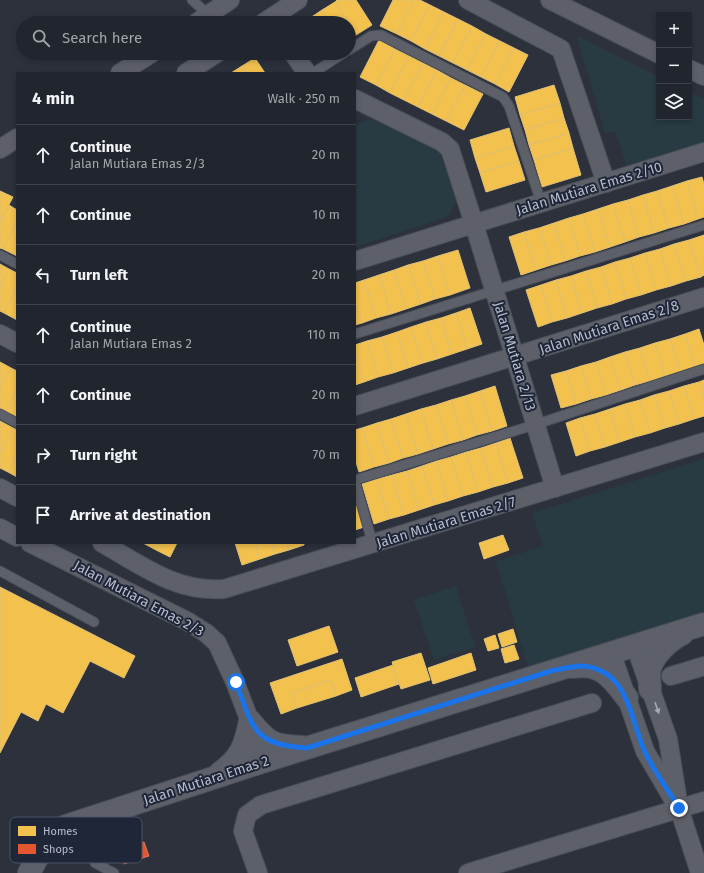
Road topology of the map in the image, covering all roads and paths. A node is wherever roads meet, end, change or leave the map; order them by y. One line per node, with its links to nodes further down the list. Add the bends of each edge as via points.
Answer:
1 (192, 0): 6 (lane)
2 (230, 0): 7 (street)
3 (298, 0): 8 (street)
4 (468, 0): 25 (street, via 561,49)
5 (550, 0): 10 (street)
6 (200, 16)
7 (206, 16)
8 (276, 16)
9 (356, 46): 26 (lane, via 371,36 381,35 503,97 509,106)
10 (656, 53)
11 (141, 60): 16 (street)
12 (206, 60): 17 (street)
13 (298, 60): 18 (street)
14 (333, 60): 19 (lane)
15 (692, 70): 20 (street)
16 (122, 72)
17 (188, 72)
18 (306, 72)
19 (315, 72)
20 (704, 76)
21 (356, 101): 27 (street, Jalan Mutiara 2/13, via 448,147)
22 (16, 139): 23 (street)
23 (0, 149)
24 (704, 152): 25 (street, Jalan Mutiara Emas 2/10)
25 (606, 182): 26 (street, Jalan Mutiara Emas 2/10)
26 (541, 202): 27 (street, Jalan Mutiara Emas 2/10)
27 (474, 224): 30 (street, Jalan Mutiara Emas 2/10); 32 (street, Jalan Mutiara 2/13)
28 (704, 225): 32 (lane)
29 (0, 255): 31 (lane)
30 (356, 261)
31 (16, 263)
32 (494, 290): 35 (lane); 37 (street, Jalan Mutiara 2/13)
33 (704, 297): 37 (street, Jalan Mutiara Emas 2/8)
34 (0, 334): 36 (street)
35 (356, 334)
36 (16, 342)
37 (515, 357): 39 (street, Jalan Mutiara Emas 2/8); 42 (street, Jalan Mutiara 2/13)
38 (704, 369): 42 (lane)
39 (356, 406)
40 (0, 414): 41 (lane)
41 (16, 422)
42 (536, 424): 44 (lane); 47 (street, Jalan Mutiara 2/13)
43 (704, 442): 47 (street, Jalan Mutiara Emas 2/7)
44 (356, 481)
45 (356, 485): 53 (lane)
46 (0, 488): 48 (street)
47 (555, 488): 53 (street, Jalan Mutiara Emas 2/7)
48 (16, 496)
49 (0, 528): 50 (street)
50 (16, 536)
51 (32, 544): 65 (street, Jalan Mutiara Emas 2/3, via 187,621 206,633 216,643 226,660)
52 (104, 544): 53 (street, Jalan Mutiara Emas 2/7, via 174,583 189,588 211,590 238,587)
53 (373, 545)
54 (0, 571): 55 (lane)
55 (94, 622)
56 (703, 624): 57 (street, Jalan Mutiara Emas 2); 62 (street, via 679,635 660,651 653,660 649,672)
57 (635, 645): 58 (street, Jalan Mutiara Emas 2); 62 (street)
58 (611, 652): 60 (street, Jalan Mutiara Emas 2); 63 (street)
59 (704, 666): 61 (street)
60 (551, 671): 63 (street, via 580,666 598,670 611,677); 66 (street, Jalan Mutiara Emas 2)
61 (670, 676)
62 (650, 689): 70 (street, one-way to 70, via 668,739)
63 (627, 698): 70 (street, via 645,751)
64 (592, 702): 76 (street, via 261,805 247,815 243,831)
65 (250, 721): 66 (street, via 264,738 274,744); 67 (street, Jalan Mutiara Emas 2/3); 68 (street, via 245,746 236,759)
66 (307, 748): 67 (street, Jalan Mutiara Emas 2)
67 (265, 761): 68 (street, Jalan Mutiara Emas 2)
68 (214, 778): 71 (street, Jalan Mutiara Emas 2)
69 (704, 801): 70 (street)
70 (679, 808): 77 (street); 78 (street)
71 (94, 817)
72 (34, 863): 74 (street, Jalan Mutiara Emas 2)
73 (95, 863): 75 (lane)
74 (28, 873)
75 (114, 873)
76 (258, 873)
77 (468, 873)
78 (700, 873)

